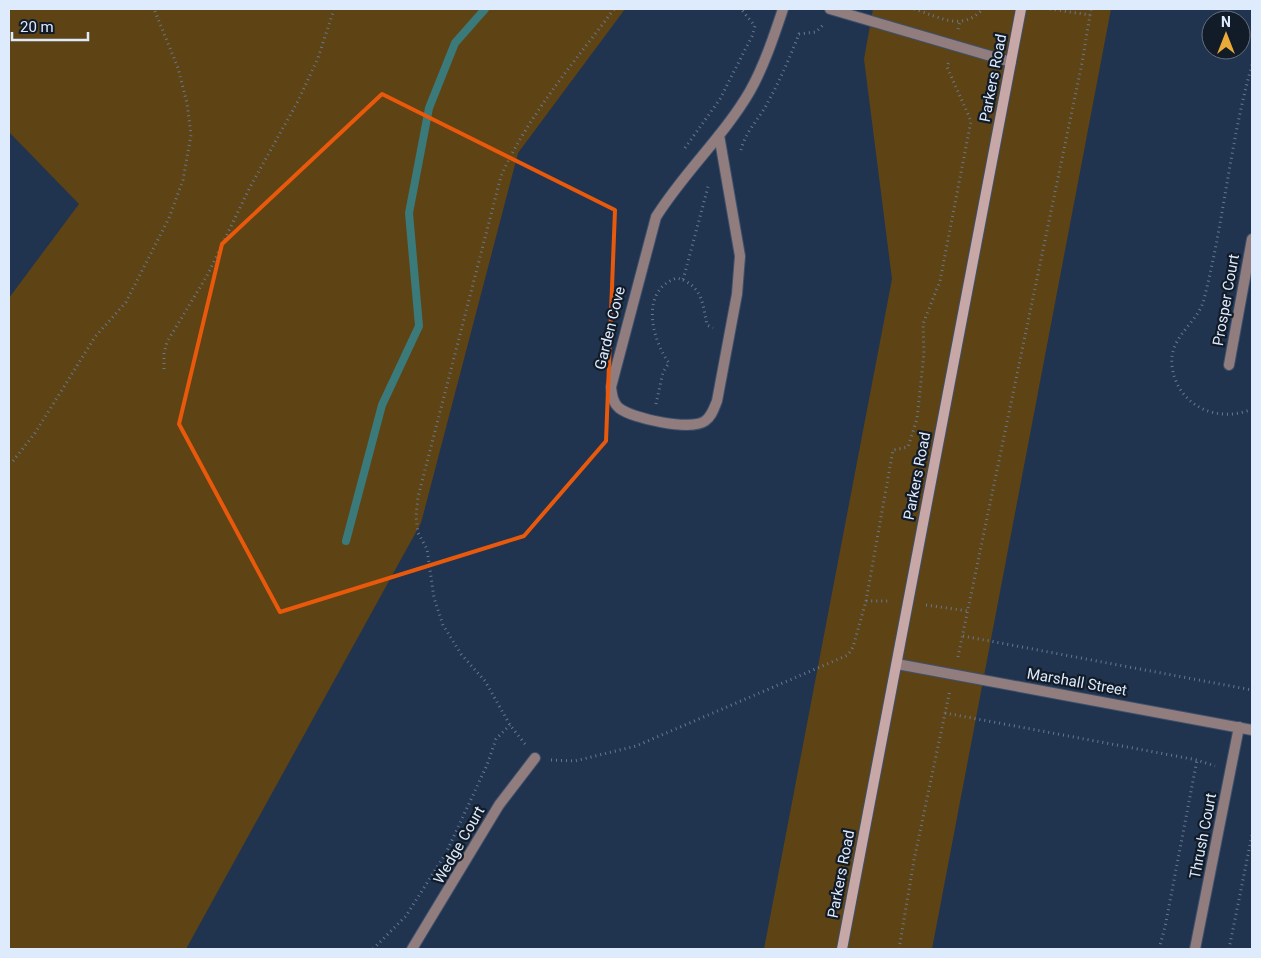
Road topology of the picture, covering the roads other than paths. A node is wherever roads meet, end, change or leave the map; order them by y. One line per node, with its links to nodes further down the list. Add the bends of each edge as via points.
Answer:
1 (783, 9): 5 (street, Garden Cove, via 751,90)
2 (1021, 9): 4 (main road, Parkers Road)
3 (828, 13): 4 (street)
4 (1011, 62): 8 (main road, Parkers Road)
5 (719, 135): 5 (street, Garden Cove, via 740,256 740,275 713,413 693,426 676,425 626,413 618,407 611,387 656,217)
6 (1252, 239): 7 (street, Prosper Court)
7 (1229, 366)
8 (897, 664): 9 (street, Marshall Street); 13 (main road, Parkers Road)
9 (1239, 727): 10 (street, Marshall Street); 14 (street, Thrush Court)
10 (1252, 730)
11 (535, 758): 12 (street, Wedge Court, via 499,805)
12 (412, 949)
13 (842, 949)
14 (1195, 949)

